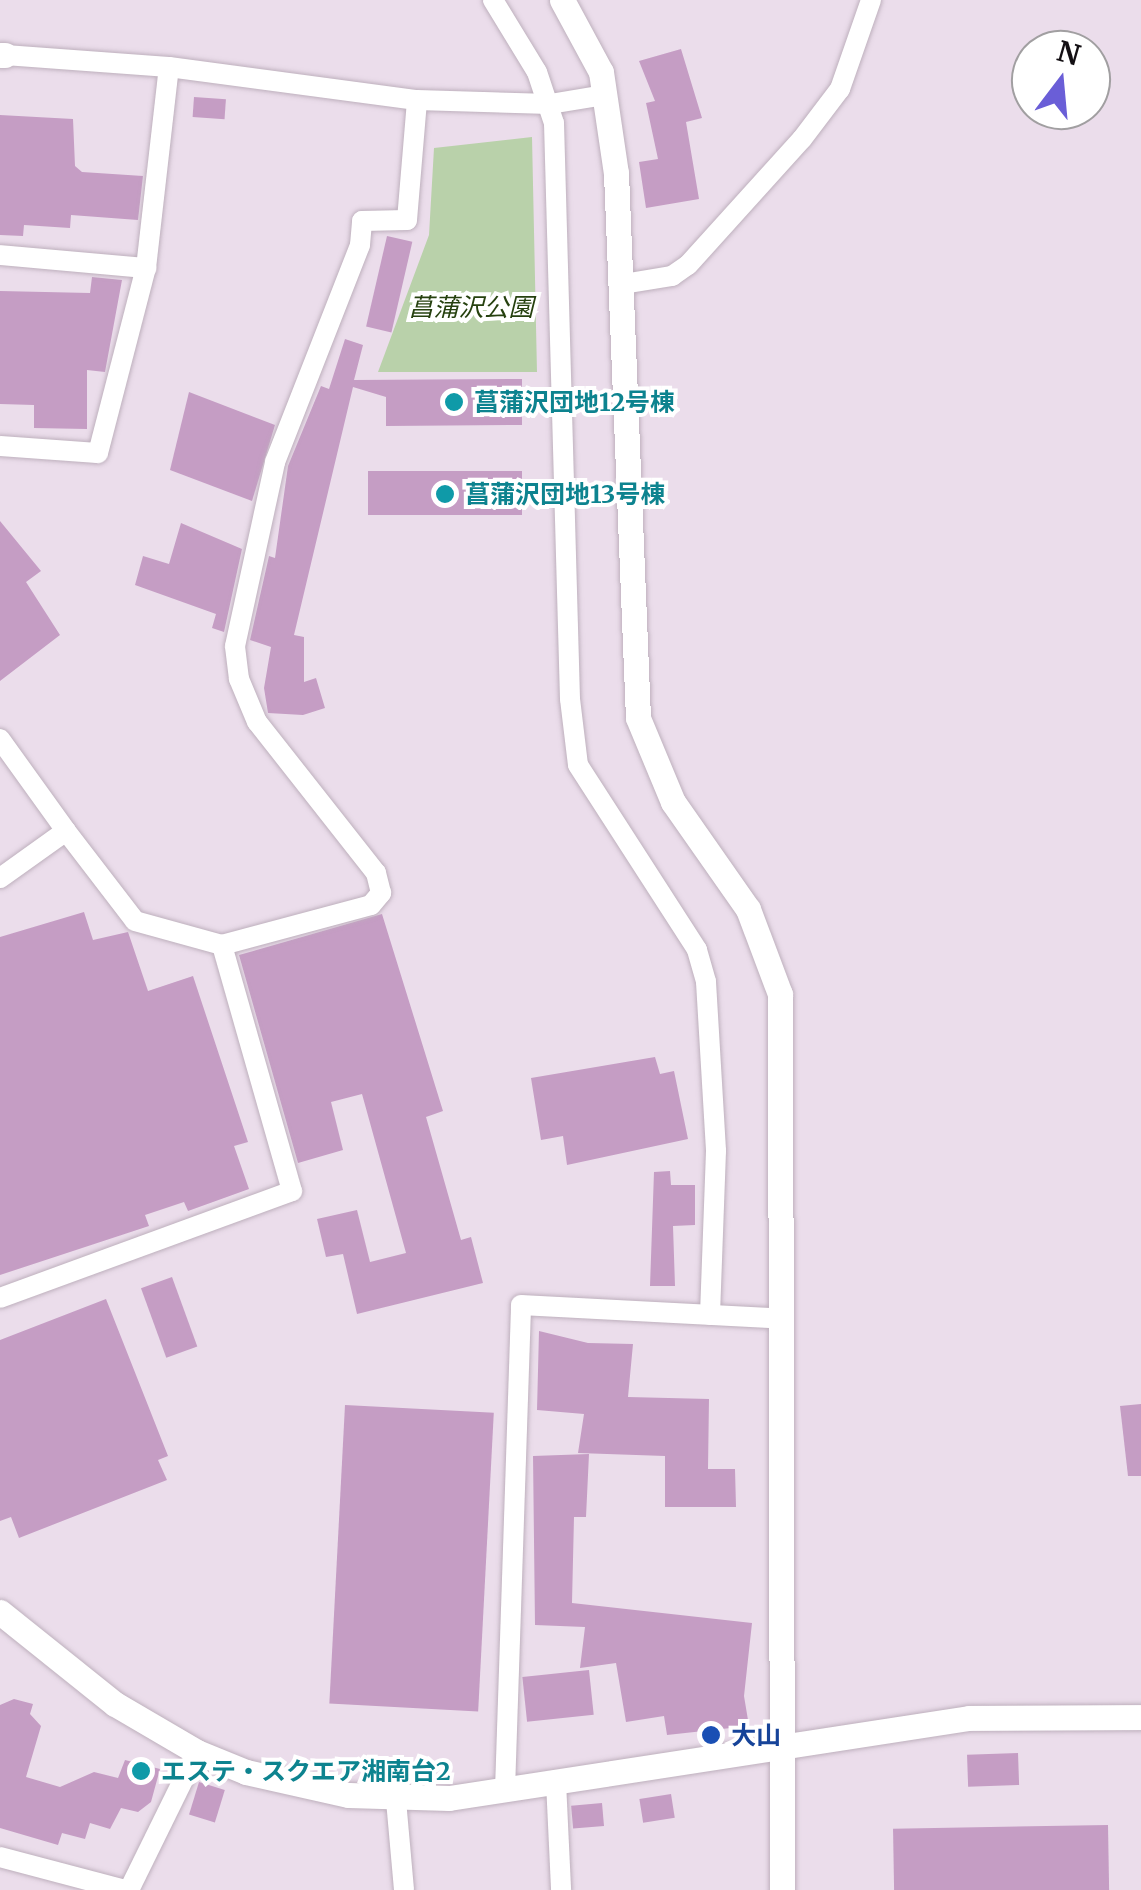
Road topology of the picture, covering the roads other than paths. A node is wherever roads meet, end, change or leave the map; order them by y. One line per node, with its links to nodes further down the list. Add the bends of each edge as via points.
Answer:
1 (493, 0): 8 (street)
2 (562, 0): 6 (street, via 586,39)
3 (871, 0): 11 (street, via 840,89 802,139 688,265 672,276)
4 (3, 55): 5 (street)
5 (168, 66): 7 (street); 10 (street)
6 (605, 95): 8 (street); 11 (street)
7 (417, 100): 8 (street); 16 (street, via 407,220 362,221 360,246 275,462 236,646 239,679 257,722 376,872 381,893 371,905)
8 (550, 104): 18 (street, via 561,238 573,734 591,793 697,950 706,982 716,1150)
9 (0, 255): 10 (street)
10 (146, 268): 12 (street, via 98,452)
11 (623, 284): 19 (street, via 638,718 673,802 748,910 780,994)
12 (0, 446)
13 (0, 739): 14 (street)
14 (66, 832): 15 (street); 16 (street, via 136,921)
15 (0, 878)
16 (222, 945): 17 (street, via 292,1192)
17 (0, 1298)
18 (710, 1315): 19 (street); 25 (street, via 521,1306)
19 (784, 1319): 22 (street)
20 (0, 1612): 23 (street, via 114,1704)
21 (1141, 1717): 22 (street, via 969,1718)
22 (784, 1748): 24 (street); 31 (street)
23 (196, 1752): 26 (street, via 310,1789); 28 (street)
24 (556, 1782): 25 (street); 30 (street)
25 (505, 1790): 26 (street)
26 (396, 1800): 29 (street)
27 (0, 1857): 28 (street)
28 (127, 1890)
29 (404, 1890)
30 (562, 1890)
31 (782, 1890)

